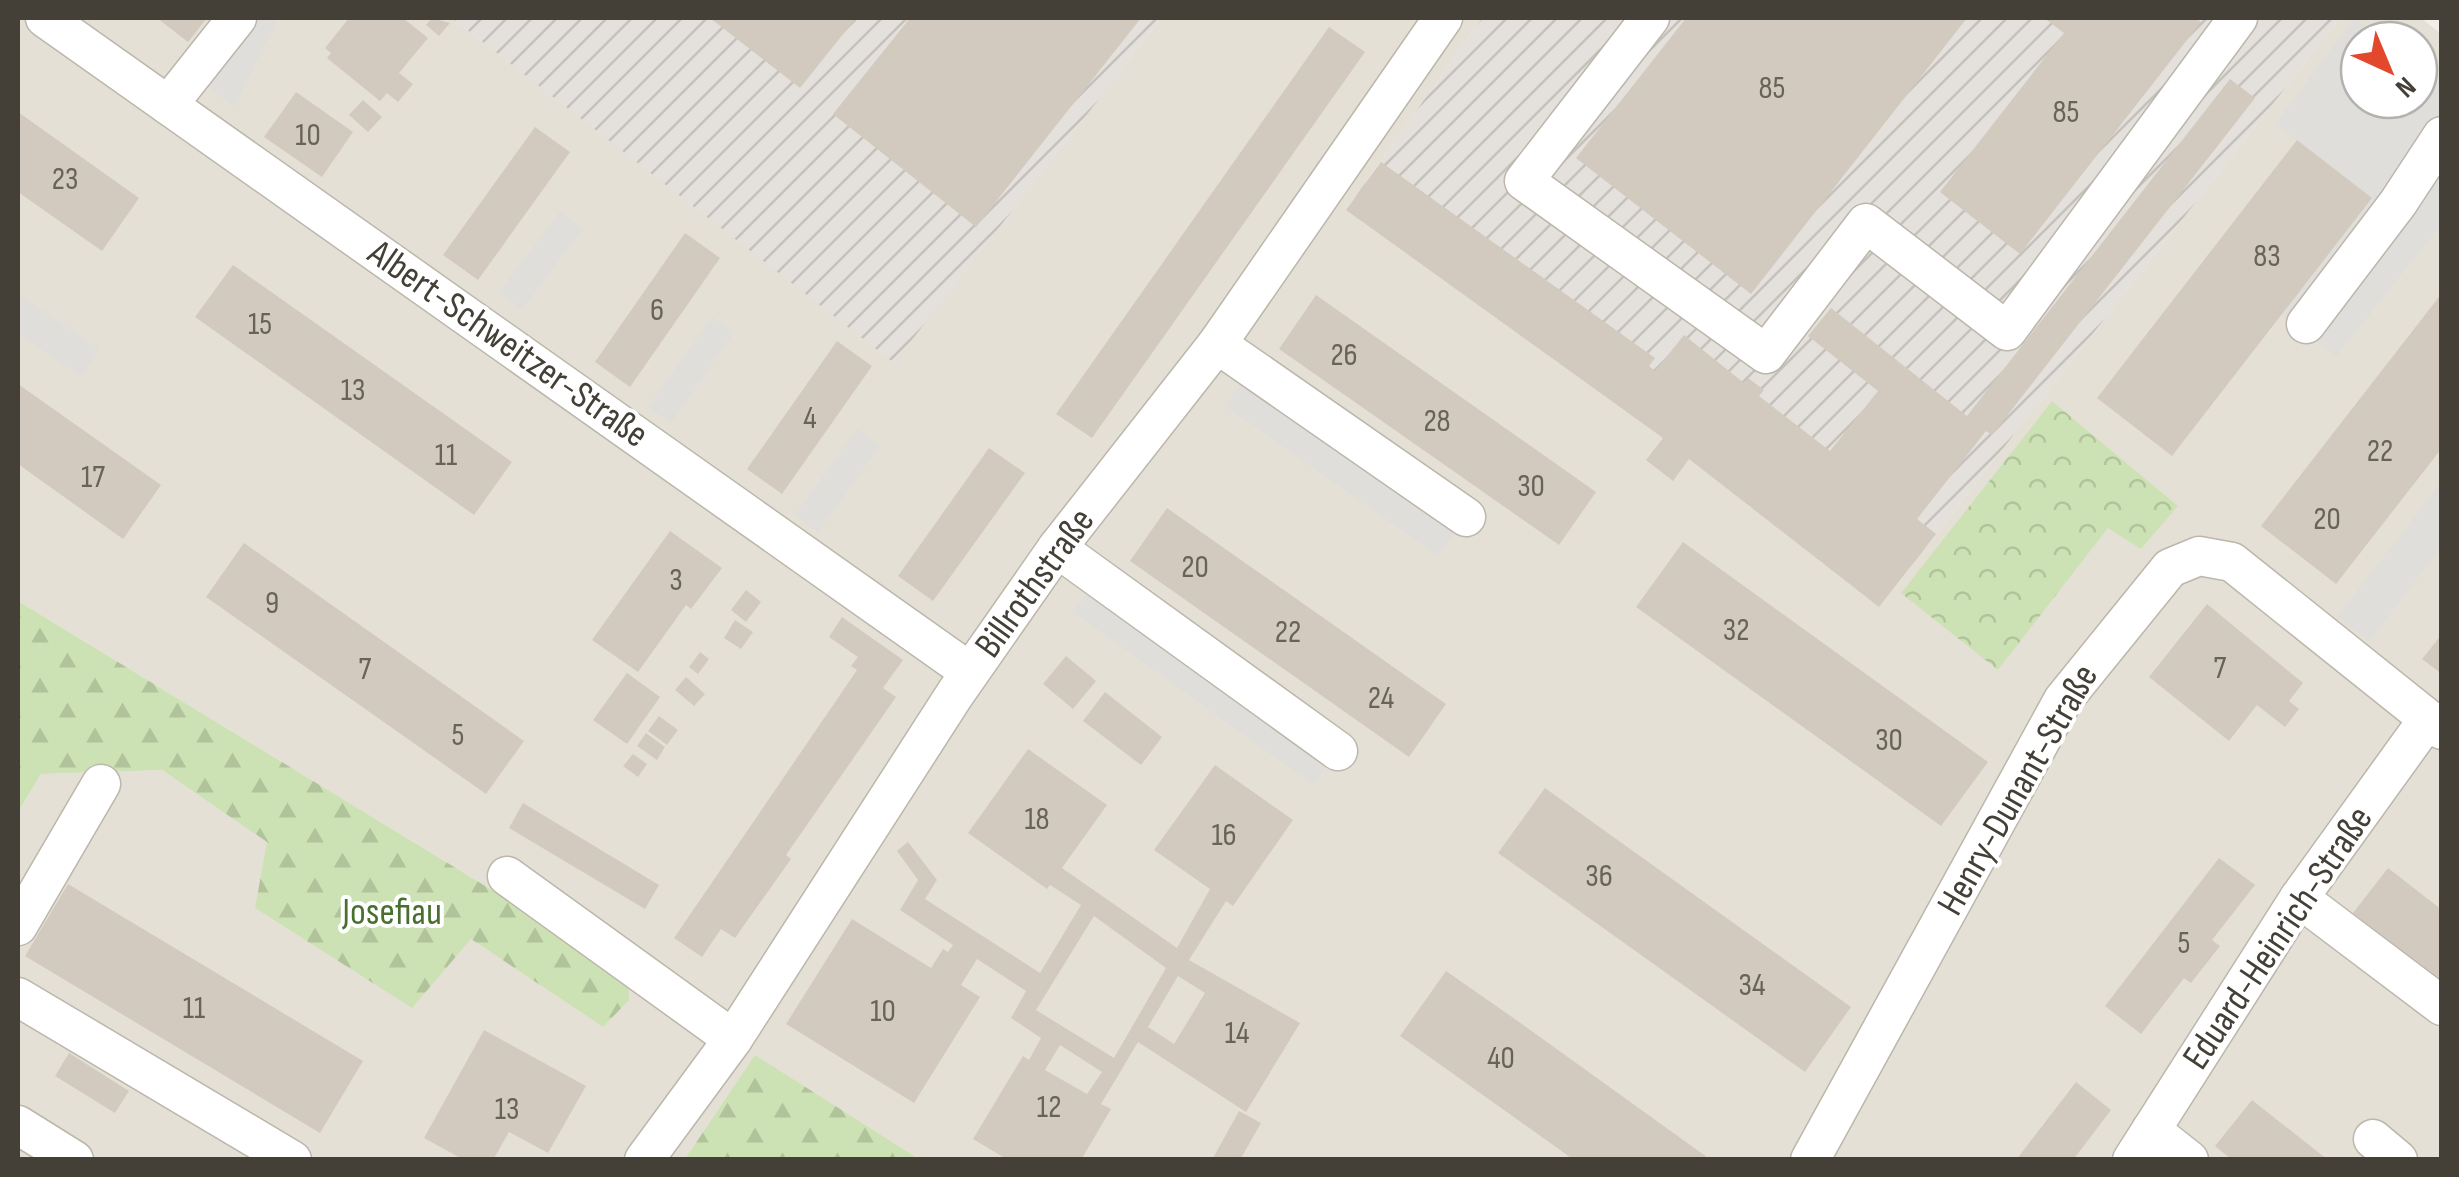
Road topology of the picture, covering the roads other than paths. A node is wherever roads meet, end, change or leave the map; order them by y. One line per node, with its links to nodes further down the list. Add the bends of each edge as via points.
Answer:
1 (45, 18): 6 (street, Albert-Schweitzer-Straße)
2 (238, 18): 6 (street)
3 (1443, 18): 9 (street, Billrothstraße)
4 (1650, 18): 5 (street, via 1524,181 1766,354 1866,223 2008,332)
5 (2238, 18)
6 (168, 105): 12 (street, Albert-Schweitzer-Straße)
7 (2442, 136): 8 (street)
8 (2306, 324)
9 (1217, 344): 10 (street); 11 (street, Billrothstraße)
10 (1466, 517)
11 (1056, 548): 12 (street, Billrothstraße); 14 (street)
12 (970, 672): 21 (street, Billrothstraße)
13 (2435, 724): 17 (street, Eduard-Heinrich-Straße); 27 (street, Henry-Dunant-Straße, via 2232,562 2198,556 2170,568 2063,700)
14 (1338, 750)
15 (102, 784): 18 (street)
16 (507, 876): 21 (street)
17 (2299, 898): 20 (street); 23 (street, Eduard-Heinrich-Straße)
18 (18, 926)
19 (18, 998): 25 (street)
20 (2442, 1006)
21 (733, 1039): 26 (street, Billrothstraße)
22 (18, 1125): 24 (street)
23 (2142, 1145): 28 (street)
24 (74, 1160)
25 (292, 1160)
26 (644, 1160)
27 (1810, 1160)
28 (2189, 1160)

